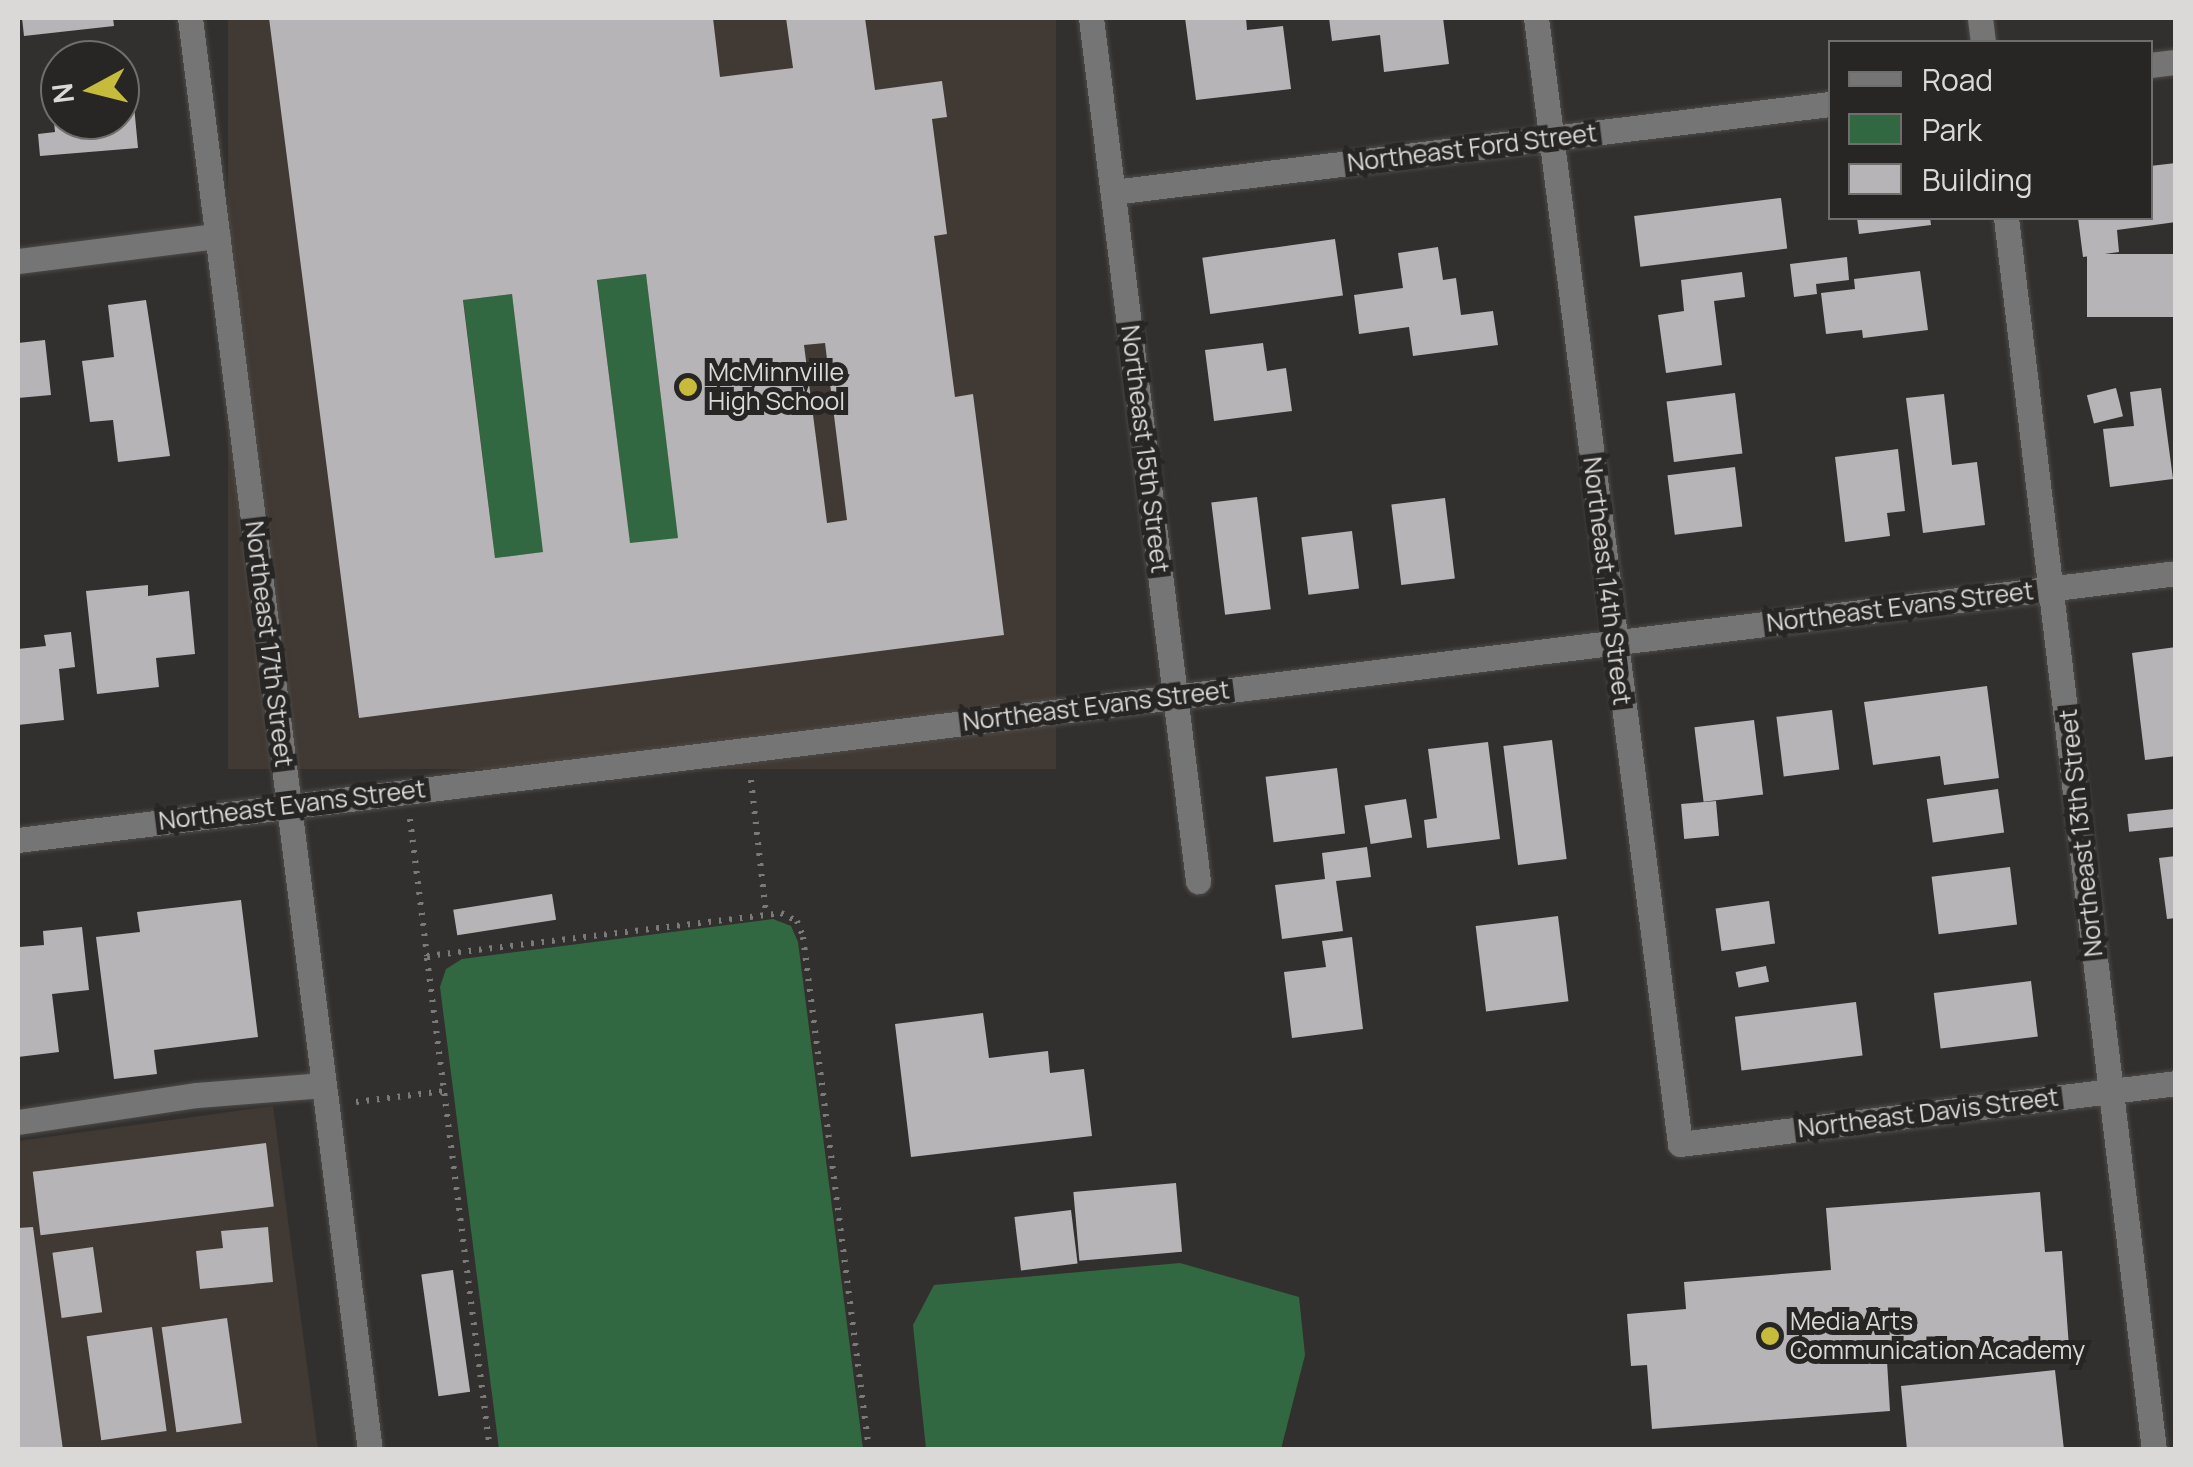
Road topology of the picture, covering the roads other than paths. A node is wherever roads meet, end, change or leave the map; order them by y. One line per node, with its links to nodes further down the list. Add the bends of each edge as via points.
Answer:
1 (190, 18): 8 (street, Northeast 17th Street)
2 (1091, 18): 6 (street, Northeast 15th Street)
3 (1536, 18): 5 (street, Northeast 14th Street)
4 (1828, 104): 5 (street, Northeast Ford Street)
5 (1552, 138): 6 (street, Northeast Ford Street); 12 (street, Northeast 14th Street)
6 (1113, 192): 13 (street, Northeast 15th Street)
7 (2006, 220): 11 (street, Northeast 13th Street)
8 (217, 236): 9 (street); 14 (street, Northeast 17th Street)
9 (18, 260)
10 (2176, 573): 11 (street, Northeast Evans Street)
11 (2054, 588): 12 (street, Northeast Evans Street); 18 (street, Northeast 13th Street)
12 (1615, 642): 13 (street, Northeast Evans Street); 21 (street, Northeast 14th Street)
13 (1175, 696): 14 (street, Northeast Evans Street); 16 (street, Northeast 15th Street)
14 (289, 805): 15 (street, Northeast Evans Street); 19 (street, Northeast 17th Street)
15 (18, 840)
16 (1198, 881)
17 (2176, 1083): 18 (street, Northeast Davis Street)
18 (2110, 1091): 21 (street, Northeast Davis Street); 23 (street, Northeast 13th Street)
19 (326, 1096): 20 (street, via 197,1095); 22 (street, Northeast 17th Street)
20 (18, 1122)
21 (1680, 1144)
22 (370, 1450)
23 (2154, 1450)

